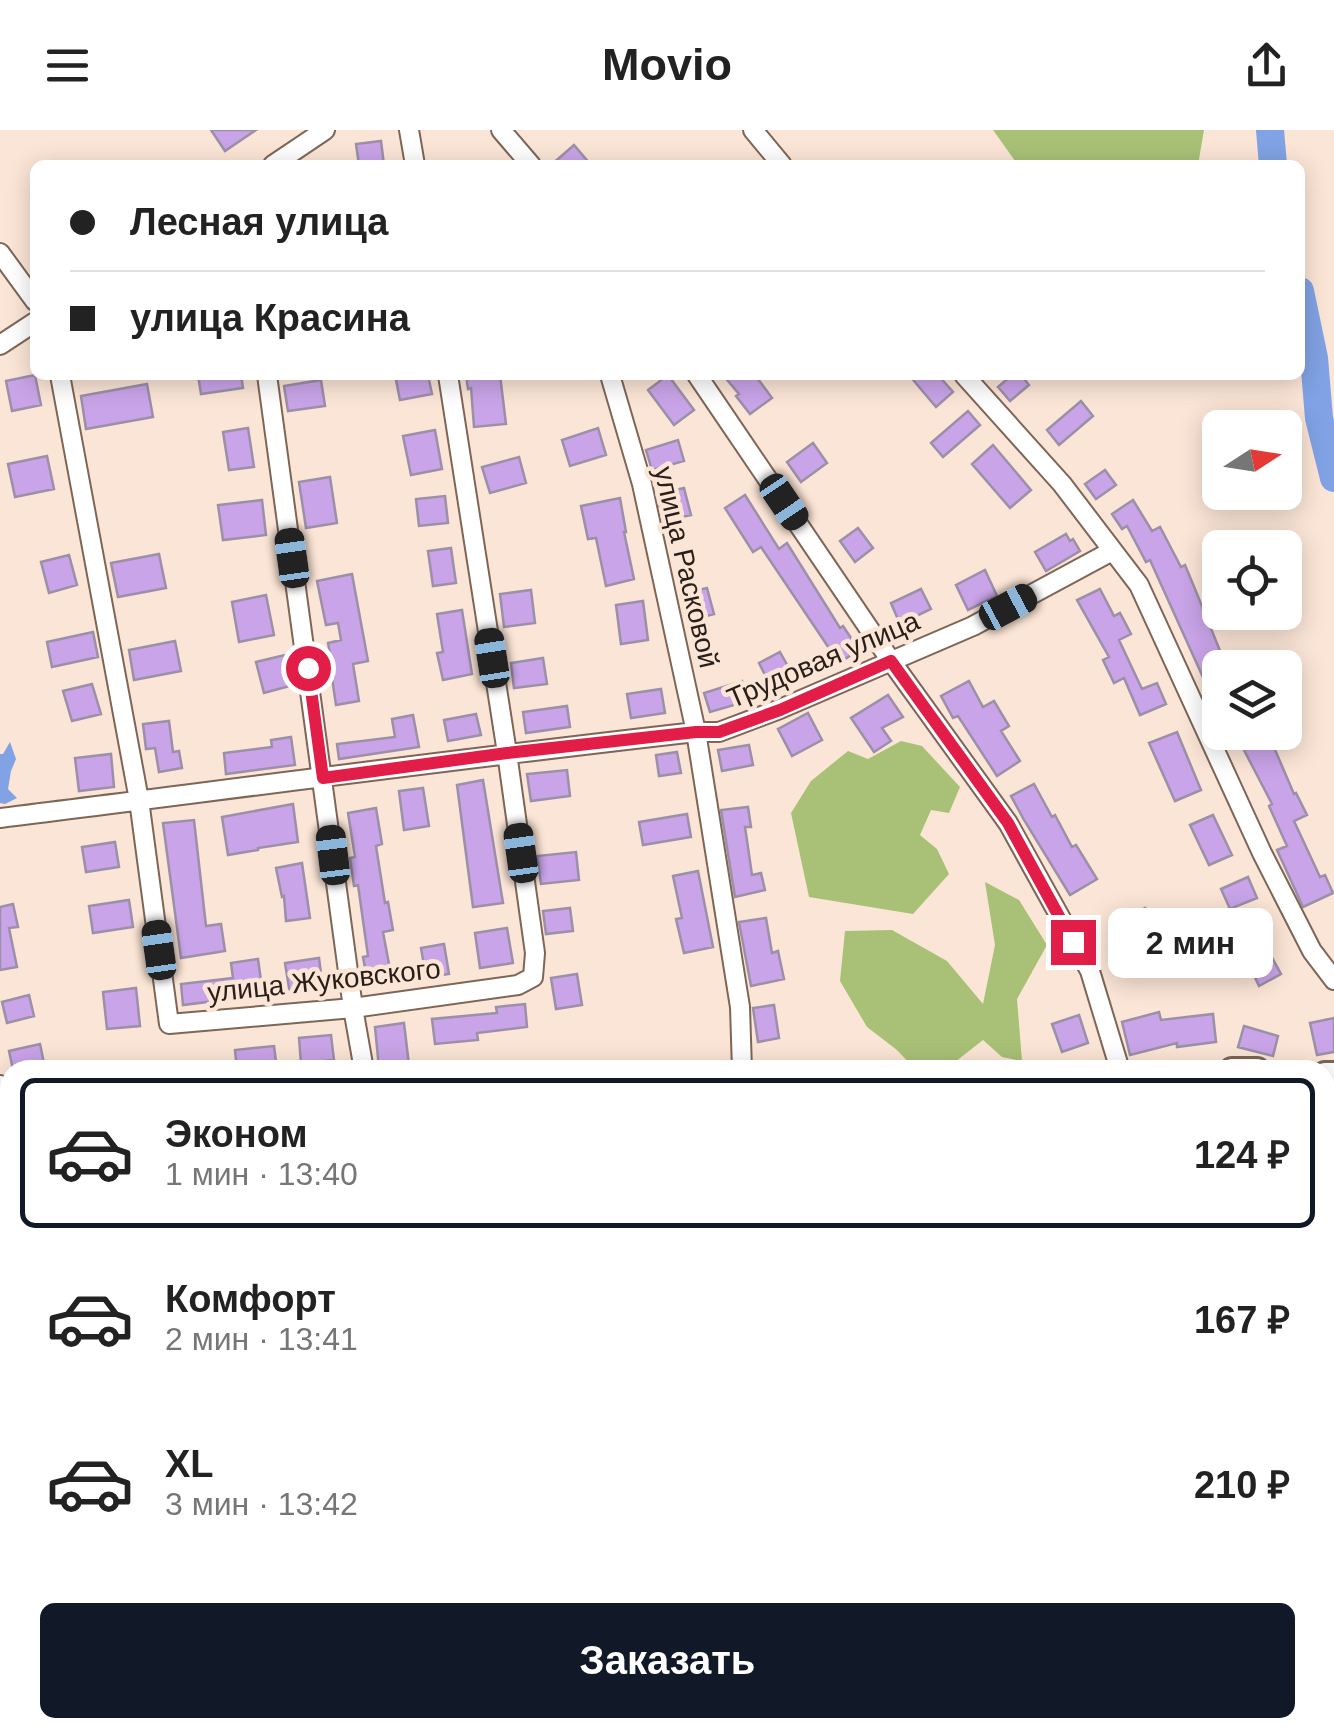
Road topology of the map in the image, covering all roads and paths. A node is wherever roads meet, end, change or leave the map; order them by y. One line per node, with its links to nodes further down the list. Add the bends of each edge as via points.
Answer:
1 (325, 130): 5 (street)
2 (409, 130): 6 (street)
3 (501, 130): 7 (street)
4 (753, 130): 8 (street)
5 (280, 160)
6 (414, 160)
7 (526, 160)
8 (778, 160)
9 (0, 253): 10 (street)
10 (30, 294)
11 (30, 325): 12 (street)
12 (0, 345)
13 (61, 380): 24 (street, улица Жуковского)
14 (268, 380): 23 (street)
15 (449, 380): 22 (street, улица Жуковского)
16 (611, 380): 21 (street, улица Расковой, via 642,484)
17 (701, 380): 20 (street)
18 (968, 380): 19 (street)
19 (1112, 551): 20 (street, Трудовая улица, via 974,626); 26 (street, via 1140,585 1262,853)
20 (891, 661): 21 (street, Трудовая улица, via 780,710 719,732); 30 (street, via 1008,823 1090,972)
21 (696, 732): 22 (street, Трудовая улица); 29 (street, улица Расковой, via 740,1007)
22 (507, 753): 23 (street, Трудовая улица); 27 (street, улица Жуковского, via 534,977)
23 (323, 778): 24 (street, Трудовая улица); 27 (street)
24 (139, 800): 25 (street, Трудовая улица); 27 (street, улица Жуковского, via 169,1024)
25 (0, 818)
26 (1334, 980)
27 (353, 1008): 28 (street)
28 (362, 1060)
29 (742, 1060)
30 (1117, 1060)

